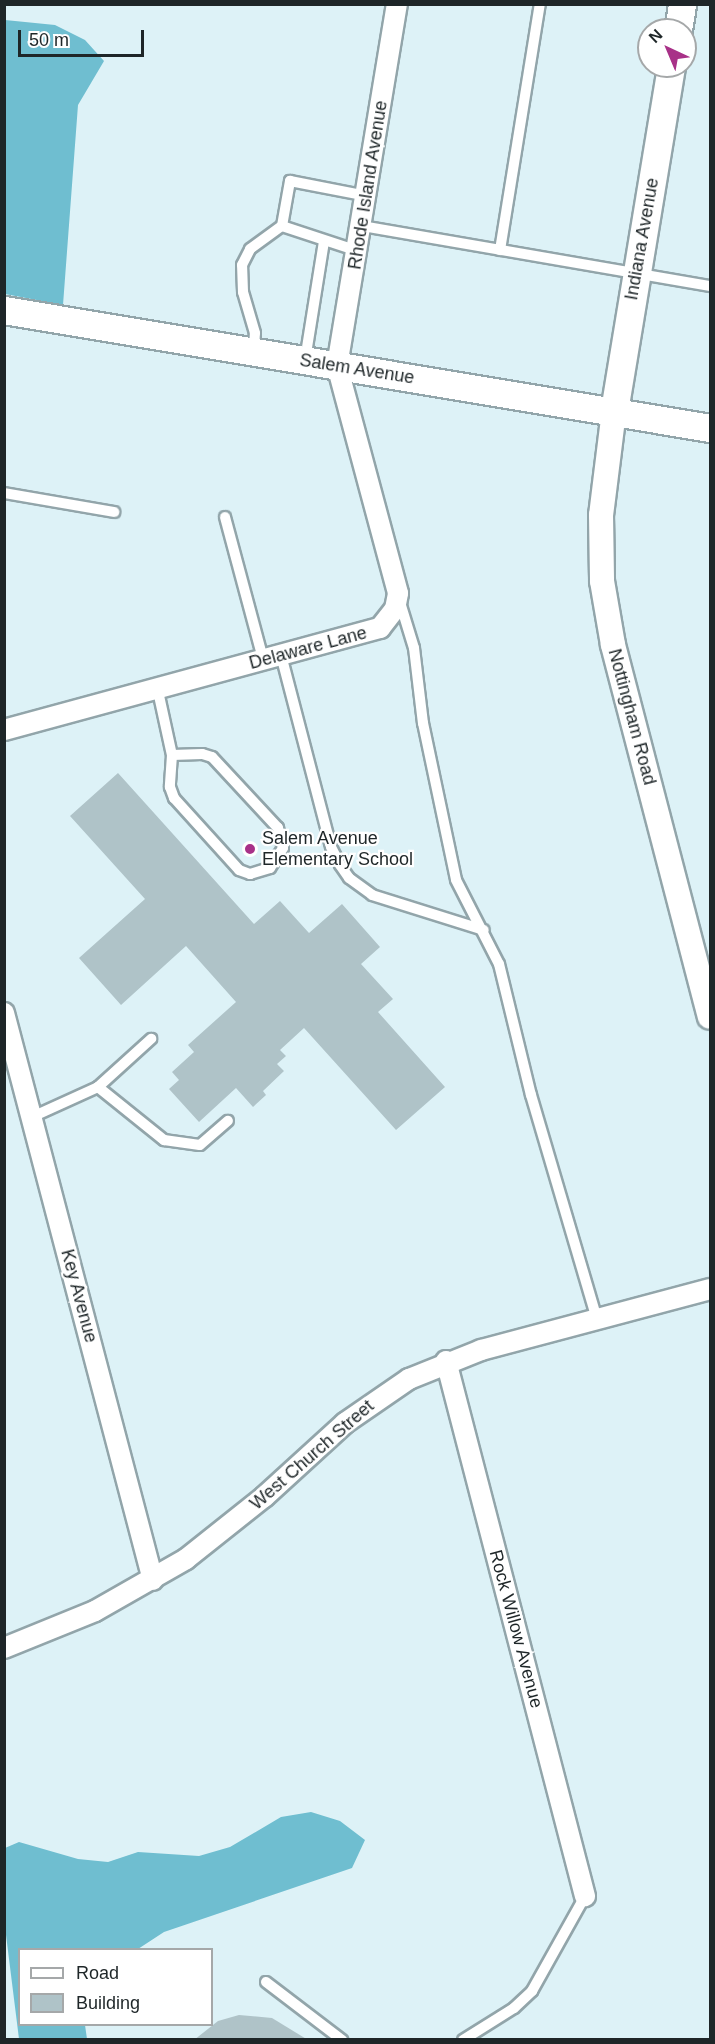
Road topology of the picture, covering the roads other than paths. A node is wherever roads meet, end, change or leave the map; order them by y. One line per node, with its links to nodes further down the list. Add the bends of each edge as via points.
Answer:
1 (397, 4): 4 (street, Rhode Island Avenue)
2 (540, 4): 8 (lane)
3 (670, 78): 10 (main road, Indiana Avenue)
4 (367, 196): 5 (lane, via 290,181); 6 (street, Rhode Island Avenue)
5 (282, 226): 7 (lane); 13 (lane, via 250,249 242,265 243,292 255,333)
6 (362, 226): 8 (lane); 9 (street, Rhode Island Avenue)
7 (324, 242): 9 (lane); 14 (lane)
8 (500, 250): 10 (lane)
9 (358, 251): 15 (street, Rhode Island Avenue)
10 (636, 275): 11 (lane); 16 (main road, Indiana Avenue)
11 (711, 286)
12 (4, 310): 13 (main road, Salem Avenue)
13 (254, 352): 14 (main road, Salem Avenue)
14 (304, 360): 15 (main road, Salem Avenue)
15 (337, 366): 16 (main road, Salem Avenue); 21 (street)
16 (614, 411): 17 (main road, Salem Avenue); 28 (street, Nottingham Road, via 601,515 602,581 613,645)
17 (711, 428)
18 (4, 493): 19 (lane)
19 (114, 512)
20 (225, 517): 22 (lane)
21 (398, 593): 22 (street, Delaware Lane, via 395,609 380,628); 26 (lane, via 414,648 423,723 456,880)
22 (272, 657): 23 (street, Delaware Lane); 26 (lane, via 331,847 344,872 372,895)
23 (158, 691): 24 (street, Delaware Lane); 25 (lane)
24 (4, 730)
25 (172, 755): 25 (lane, via 170,787 180,807 239,870 250,874 270,868 283,848 278,828 213,757)
26 (484, 930): 34 (lane, via 499,964 531,1095)
27 (4, 1013): 31 (street, Key Avenue)
28 (711, 1017)
29 (151, 1039): 30 (lane)
30 (98, 1087): 31 (lane); 32 (lane, via 164,1140 200,1145)
31 (32, 1118): 36 (street, Key Avenue)
32 (228, 1121)
33 (711, 1289): 34 (street, West Church Street)
34 (597, 1319): 35 (street, West Church Street)
35 (446, 1361): 36 (street, West Church Street, via 377,1398 224,1531); 38 (street, Rock Willow Avenue)
36 (153, 1580): 37 (street, West Church Street, via 95,1611)
37 (4, 1648)
38 (585, 1896): 41 (lane, via 532,1991 514,2008)
39 (267, 1982): 40 (lane)
40 (342, 2040)
41 (463, 2040)

